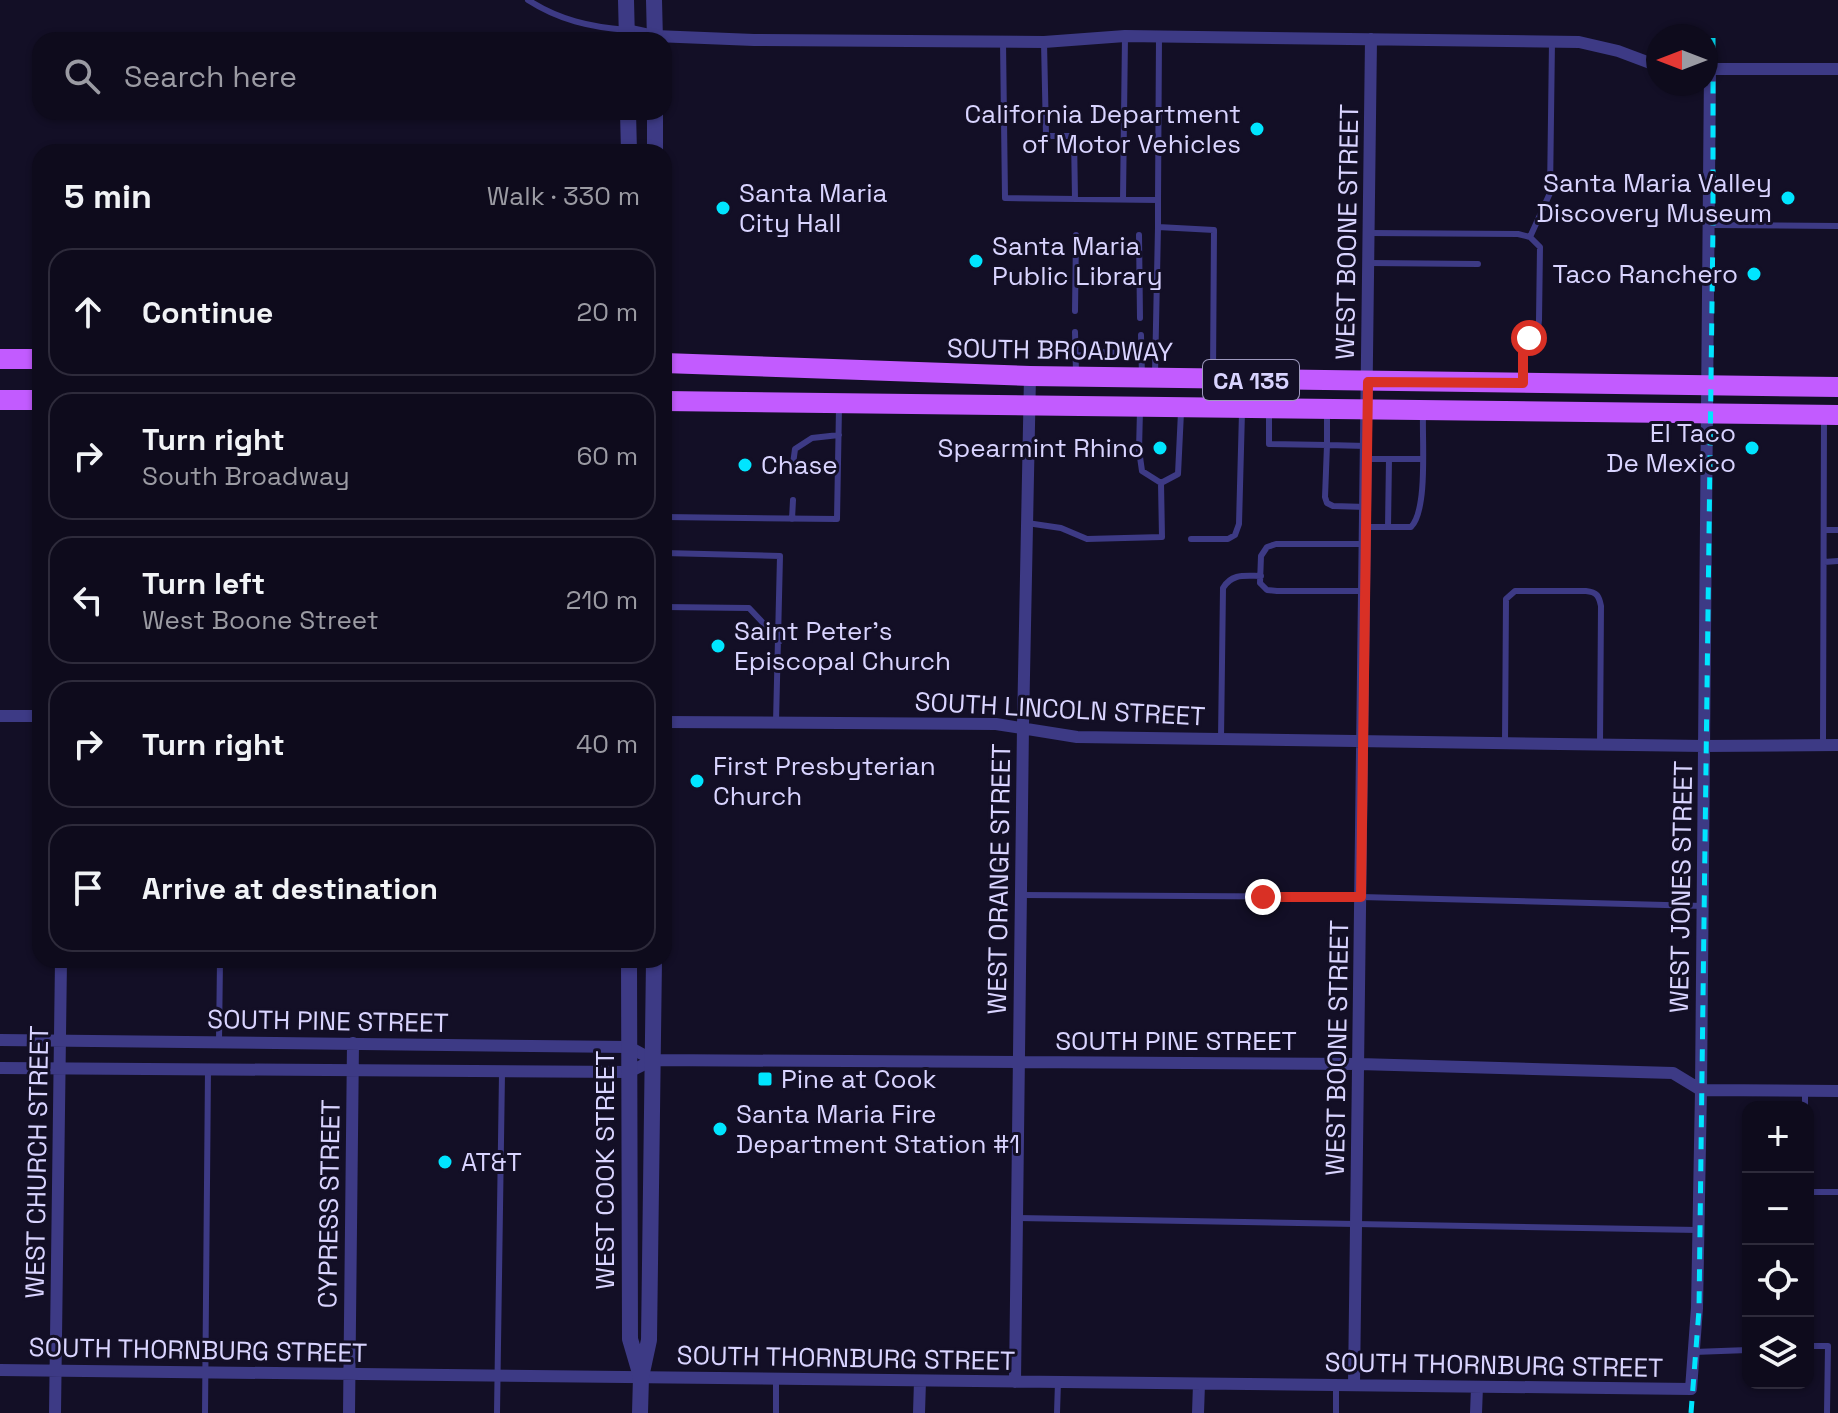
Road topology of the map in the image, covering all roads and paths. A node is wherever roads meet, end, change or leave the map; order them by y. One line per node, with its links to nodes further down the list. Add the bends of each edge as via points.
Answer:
1 (528, 0): 4 (lane, via 576,23)
2 (626, 0): 5 (street)
3 (654, 0): 6 (street)
4 (614, 32)
5 (627, 32)
6 (655, 32)
7 (1125, 36): 8 (street); 13 (street); 23 (lane)
8 (1159, 37): 10 (street); 24 (lane)
9 (672, 38): 12 (street)
10 (1371, 39): 11 (street); 28 (street, WEST BOONE STREET)
11 (1552, 41): 14 (street, via 1579,42); 31 (lane, via 1550,193)
12 (1003, 42): 13 (street); 22 (lane, via 1005,198)
13 (1044, 42): 22 (lane, via 1046,136 1074,136)
14 (1646, 62)
15 (1718, 69): 16 (street)
16 (1838, 69)
17 (1708, 96): 25 (street, WEST JONES STREET)
18 (628, 120): 20 (street)
19 (655, 120): 21 (street)
20 (629, 144)
21 (655, 144)
22 (1075, 199): 23 (lane)
23 (1123, 199): 24 (lane)
24 (1158, 200): 27 (lane)
25 (1710, 225): 26 (lane); 49 (street, WEST JONES STREET)
26 (1838, 226)
27 (1158, 227): 45 (lane); 46 (lane, via 1214,230)
28 (1369, 233): 31 (lane); 32 (street, WEST BOONE STREET)
29 (1076, 235): 34 (lane)
30 (1139, 235): 35 (lane)
31 (1530, 237): 48 (lane, via 1540,247 1539,320 1523,347)
32 (1369, 263): 33 (lane); 47 (street, WEST BOONE STREET)
33 (1478, 264)
34 (1075, 311)
35 (1140, 318)
36 (1075, 332): 39 (lane)
37 (1141, 335): 38 (lane)
38 (1141, 354): 39 (lane); 45 (lane)
39 (1076, 356): 44 (lane)
40 (0, 359): 41 (main road)
41 (32, 359)
42 (672, 363): 43 (main road, SOUTH BROADWAY / CA 135)
43 (1030, 376): 44 (main road, SOUTH BROADWAY / CA 135); 55 (street, WEST ORANGE STREET)
44 (1076, 377): 45 (main road, SOUTH BROADWAY / CA 135)
45 (1149, 378): 46 (main road, SOUTH BROADWAY / CA 135)
46 (1213, 379): 47 (main road, SOUTH BROADWAY / CA 135)
47 (1368, 382): 48 (main road, SOUTH BROADWAY / CA 135); 61 (street, WEST BOONE STREET)
48 (1523, 383): 49 (main road, SOUTH BROADWAY / CA 135)
49 (1709, 385): 50 (main road, SOUTH BROADWAY / CA 135); 63 (street, WEST JONES STREET)
50 (1838, 387)
51 (0, 400): 52 (main road)
52 (32, 400)
53 (672, 401): 54 (main road, CA 135)
54 (839, 404): 55 (main road, CA 135); 65 (lane)
55 (1029, 406): 56 (main road, CA 135); 76 (street, WEST ORANGE STREET)
56 (1141, 407): 57 (main road, CA 135); 71 (lane, via 1142,471)
57 (1181, 408): 58 (main road, CA 135); 71 (lane, via 1178,474)
58 (1242, 408): 59 (main road, CA 135); 81 (lane, via 1235,535)
59 (1269, 409): 60 (main road, CA 135); 66 (lane, via 1269,444)
60 (1327, 410): 61 (main road, CA 135); 66 (lane)
61 (1367, 410): 62 (main road, CA 135); 67 (street, WEST BOONE STREET)
62 (1423, 410): 63 (main road, CA 135); 69 (lane)
63 (1708, 413): 64 (main road, CA 135); 101 (street, WEST JONES STREET)
64 (1831, 414): 79 (lane)
65 (839, 435): 70 (lane, via 812,438 795,449); 75 (lane, via 837,519)
66 (1327, 445): 67 (lane); 73 (lane, via 1327,503)
67 (1366, 452): 68 (lane); 73 (street, WEST BOONE STREET)
68 (1389, 459): 69 (lane); 78 (lane)
69 (1422, 459): 78 (lane, via 1418,521 1411,527)
70 (793, 464)
71 (1161, 483): 76 (lane, via 1162,537 1087,539)
72 (793, 500): 75 (lane)
73 (1366, 507): 77 (street, WEST BOONE STREET)
74 (672, 517): 75 (lane)
75 (792, 519)
76 (1027, 523): 94 (street, WEST ORANGE STREET)
77 (1365, 527): 78 (lane); 82 (street, WEST BOONE STREET)
78 (1388, 527)
79 (1824, 530): 80 (lane); 85 (lane)
80 (1838, 530)
81 (1191, 539)
82 (1365, 544): 86 (lane, via 1276,544 1261,556); 87 (street, WEST BOONE STREET)
83 (672, 553): 89 (lane, via 780,556)
84 (1838, 561): 85 (lane)
85 (1824, 562): 99 (lane)
86 (1261, 576): 87 (lane, via 1267,590); 95 (lane, via 1237,575 1223,588)
87 (1365, 591): 96 (street, WEST BOONE STREET)
88 (672, 607): 89 (lane, via 749,608)
89 (780, 641): 93 (lane)
90 (0, 716): 91 (street)
91 (32, 716)
92 (672, 722): 93 (street, SOUTH LINCOLN STREET)
93 (776, 722): 94 (street, SOUTH LINCOLN STREET)
94 (1023, 726): 95 (street, SOUTH LINCOLN STREET, via 1077,737); 102 (street, WEST ORANGE STREET)
95 (1221, 738): 96 (street, SOUTH LINCOLN STREET)
96 (1363, 739): 97 (street, SOUTH LINCOLN STREET); 103 (street, WEST BOONE STREET)
97 (1505, 742): 98 (street, SOUTH LINCOLN STREET); 98 (lane, via 1506,599 1515,591 1586,591 1599,596 1601,606)
98 (1600, 744): 101 (street, SOUTH LINCOLN STREET)
99 (1823, 745): 100 (street, SOUTH LINCOLN STREET); 101 (street, SOUTH LINCOLN STREET)
100 (1838, 745)
101 (1704, 746): 104 (street, WEST JONES STREET)
102 (1021, 895): 103 (lane); 115 (street, WEST ORANGE STREET)
103 (1361, 897): 104 (lane); 116 (street, WEST BOONE STREET)
104 (1703, 906): 123 (street, WEST JONES STREET)
105 (61, 968): 110 (street, WEST CHURCH STREET)
106 (220, 968): 111 (lane)
107 (629, 968): 113 (street, WEST COOK STREET)
108 (654, 968): 114 (street, WEST COOK STREET)
109 (0, 1040): 110 (street, SOUTH PINE STREET)
110 (60, 1041): 111 (street, SOUTH PINE STREET); 118 (street, WEST CHURCH STREET)
111 (219, 1042): 112 (street, SOUTH PINE STREET)
112 (353, 1043): 113 (street, SOUTH PINE STREET); 120 (street, CYPRESS STREET)
113 (629, 1047): 114 (street, SOUTH PINE STREET); 122 (street, WEST COOK STREET)
114 (653, 1060): 115 (street, SOUTH PINE STREET); 122 (street, SOUTH PINE STREET); 140 (street, WEST COOK STREET, via 649,1340)
115 (1019, 1062): 116 (street, SOUTH PINE STREET); 129 (street, WEST ORANGE STREET)
116 (1359, 1064): 123 (street, SOUTH PINE STREET, via 1673,1073); 130 (street, WEST BOONE STREET)
117 (0, 1068): 118 (street, SOUTH PINE STREET)
118 (60, 1068): 119 (street, SOUTH PINE STREET); 136 (street, WEST CHURCH STREET)
119 (208, 1069): 120 (street, SOUTH PINE STREET); 137 (lane)
120 (353, 1070): 121 (street, SOUTH PINE STREET); 138 (street, CYPRESS STREET)
121 (502, 1071): 122 (street, SOUTH PINE STREET); 139 (lane)
122 (629, 1072): 140 (street, WEST COOK STREET, via 630,1339)
123 (1701, 1090): 124 (street, SOUTH PINE STREET); 131 (street, WEST JONES STREET)
124 (1805, 1091): 125 (street, SOUTH PINE STREET); 126 (lane)
125 (1838, 1091)
126 (1805, 1101)
127 (1814, 1192): 128 (lane)
128 (1838, 1192)
129 (1017, 1218): 130 (lane); 143 (street, WEST ORANGE STREET)
130 (1356, 1226): 131 (lane); 147 (street, WEST BOONE STREET)
131 (1698, 1230): 134 (street, WEST JONES STREET)
132 (1814, 1346): 161 (lane, via 1828,1346)
133 (1742, 1350): 134 (lane)
134 (1694, 1352): 149 (street, WEST JONES STREET)
135 (0, 1370): 136 (street, SOUTH THORNBURG STREET)
136 (56, 1371): 137 (street, SOUTH THORNBURG STREET); 150 (street, WEST CHURCH STREET)
137 (206, 1372): 138 (street, SOUTH THORNBURG STREET); 151 (lane)
138 (350, 1374): 139 (street, SOUTH THORNBURG STREET); 152 (street, CYPRESS STREET)
139 (498, 1376): 140 (street, SOUTH THORNBURG STREET); 153 (lane)
140 (641, 1377): 141 (street, SOUTH THORNBURG STREET); 154 (street, WEST COOK STREET)
141 (776, 1379): 142 (street, SOUTH THORNBURG STREET); 155 (lane)
142 (920, 1381): 143 (street, SOUTH THORNBURG STREET); 156 (street)
143 (1015, 1382): 144 (street, SOUTH THORNBURG STREET)
144 (1058, 1382): 145 (street, SOUTH THORNBURG STREET); 157 (lane)
145 (1199, 1384): 146 (street, SOUTH THORNBURG STREET); 158 (street)
146 (1336, 1385): 147 (street, SOUTH THORNBURG STREET); 159 (lane)
147 (1354, 1385): 148 (street, SOUTH THORNBURG STREET)
148 (1477, 1387): 149 (street, SOUTH THORNBURG STREET); 160 (street)
149 (1691, 1389)
150 (55, 1413)
151 (205, 1413)
152 (349, 1413)
153 (497, 1413)
154 (640, 1413)
155 (776, 1413)
156 (919, 1413)
157 (1057, 1413)
158 (1198, 1413)
159 (1336, 1413)
160 (1476, 1413)
161 (1827, 1413)

